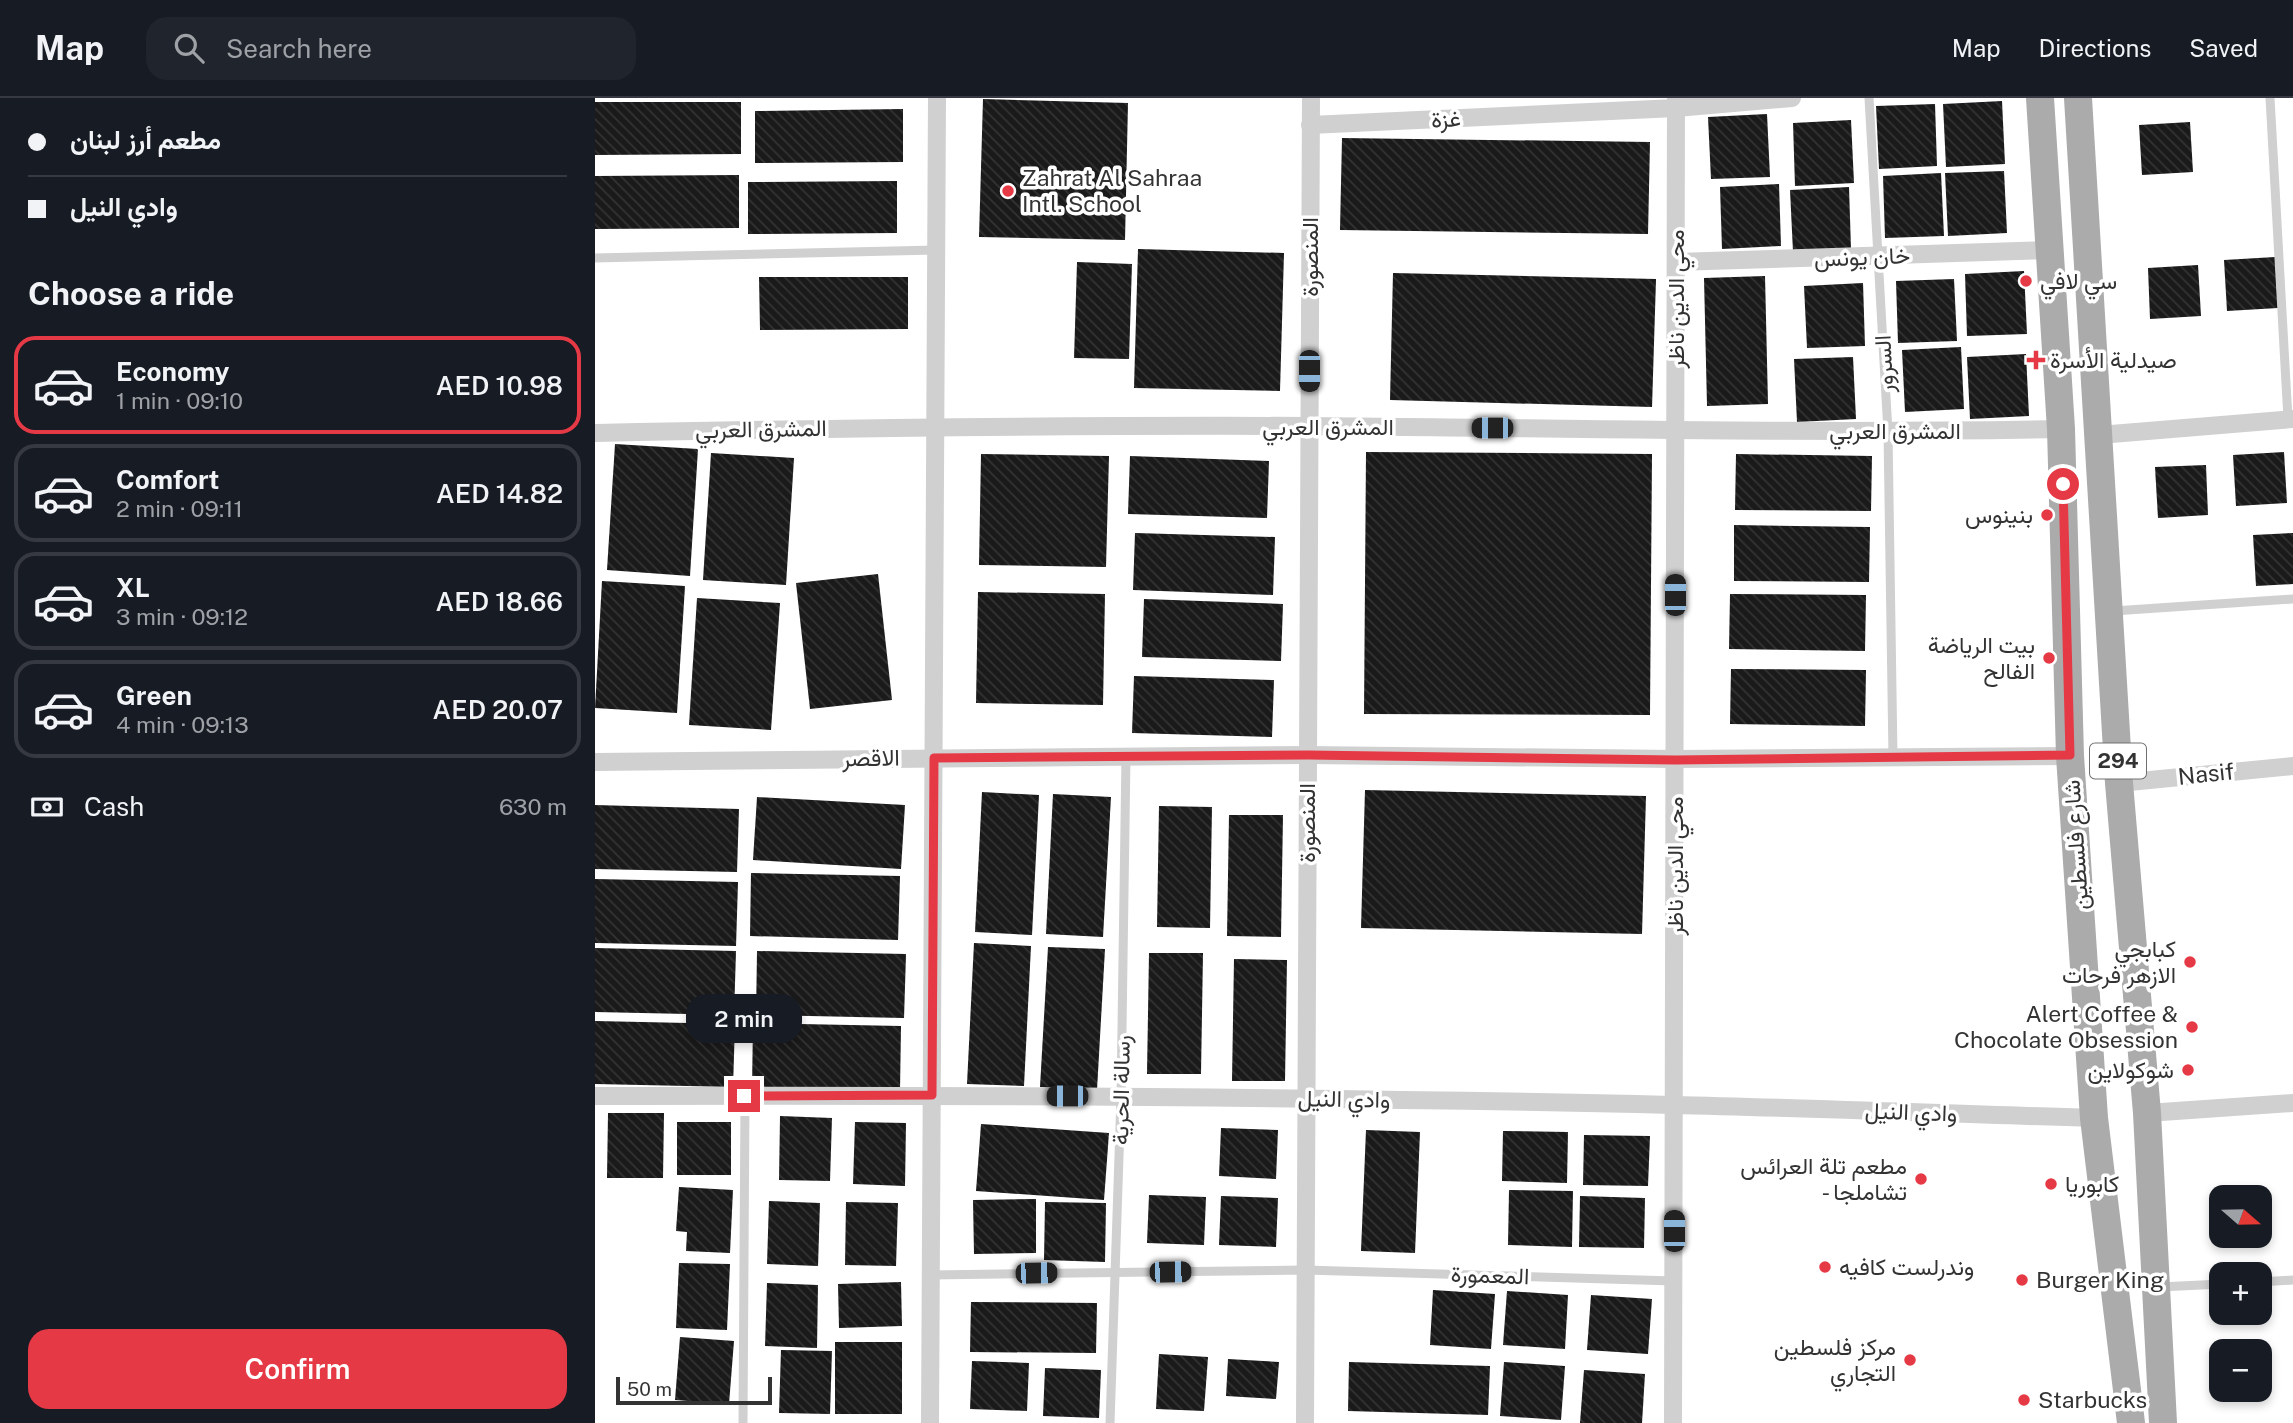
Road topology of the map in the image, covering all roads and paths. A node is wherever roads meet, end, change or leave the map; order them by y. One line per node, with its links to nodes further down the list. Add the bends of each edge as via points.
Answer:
1 (937, 98): 10 (street)
2 (1311, 98): 9 (street, المنصورة)
3 (1792, 98): 8 (street, غزة)
4 (1869, 98): 12 (lane, السرور)
5 (2040, 98): 11 (main road, شارع فلسطين / 294)
6 (2078, 98): 22 (main road, شارع فلسطين / 294)
7 (2270, 98): 15 (lane)
8 (1676, 103): 9 (street, غزة); 14 (street, محي الدين ناظر)
9 (1310, 125): 17 (street, المنصورة)
10 (936, 250): 13 (lane); 16 (street)
11 (2049, 250): 12 (street, خان يونس); 18 (main road, شارع فلسطين / 294)
12 (1878, 256): 14 (street, خان يونس); 20 (lane, السرور)
13 (595, 258)
14 (1676, 262): 19 (street, محي الدين ناظر)
15 (2290, 419): 22 (street)
16 (935, 426): 17 (street, المشرق العربي); 21 (street, المشرق العربي); 29 (street)
17 (1309, 426): 19 (street, المشرق العربي); 25 (street, المنصورة)
18 (2061, 429): 20 (street, المشرق العربي); 26 (main road, شارع فلسطين / 294)
19 (1676, 430): 20 (street, المشرق العربي); 30 (street, محي الدين ناظر)
20 (1888, 432): 28 (lane, السرور)
21 (595, 433)
22 (2099, 435): 24 (main road, شارع فلسطين / 294)
23 (2293, 599): 24 (lane)
24 (2111, 611): 33 (main road, شارع فلسطين / 294)
25 (1308, 755): 27 (street, الاقصر); 30 (street, الاقصر); 38 (street, المنصورة)
26 (2070, 755): 28 (street, الاقصر); 42 (main road, شارع فلسطين / 294)
27 (1126, 756): 29 (street, الاقصر); 37 (lane, رسالة الحرية)
28 (1893, 757): 30 (street, الاقصر)
29 (934, 758): 31 (street, الاقصر); 34 (street)
30 (1675, 760): 40 (street, محي الدين ناظر)
31 (595, 762)
32 (2293, 765): 33 (street, Nasif)
33 (2119, 783): 41 (main road, شارع فلسطين / 294)
34 (932, 1095): 36 (street, وادي النيل); 37 (street, وادي النيل); 45 (street)
35 (595, 1096): 36 (street, وادي النيل)
36 (744, 1096): 51 (lane)
37 (1121, 1097): 38 (street, وادي النيل); 44 (lane, رسالة الحرية)
38 (1306, 1098): 40 (street, وادي النيل); 43 (street, المنصورة)
39 (2293, 1103): 41 (street)
40 (1674, 1105): 42 (street, وادي النيل); 47 (street, محي الدين ناظر)
41 (2147, 1113): 50 (main road, شارع فلسطين / 294)
42 (2094, 1118): 56 (main road, شارع فلسطين / 294)
43 (1305, 1270): 44 (lane, المعمورة); 47 (lane, المعمورة); 54 (street, المنصورة)
44 (1115, 1272): 45 (lane, المعمورة); 53 (lane, رسالة الحرية)
45 (931, 1275): 52 (street)
46 (2293, 1280): 48 (lane)
47 (1674, 1281): 55 (street, محي الدين ناظر)
48 (2272, 1281)
49 (2209, 1285): 50 (lane)
50 (2156, 1287): 57 (main road, شارع فلسطين / 294)
51 (743, 1423)
52 (930, 1423)
53 (1110, 1423)
54 (1305, 1423)
55 (1673, 1423)
56 (2131, 1423)
57 (2163, 1423)

